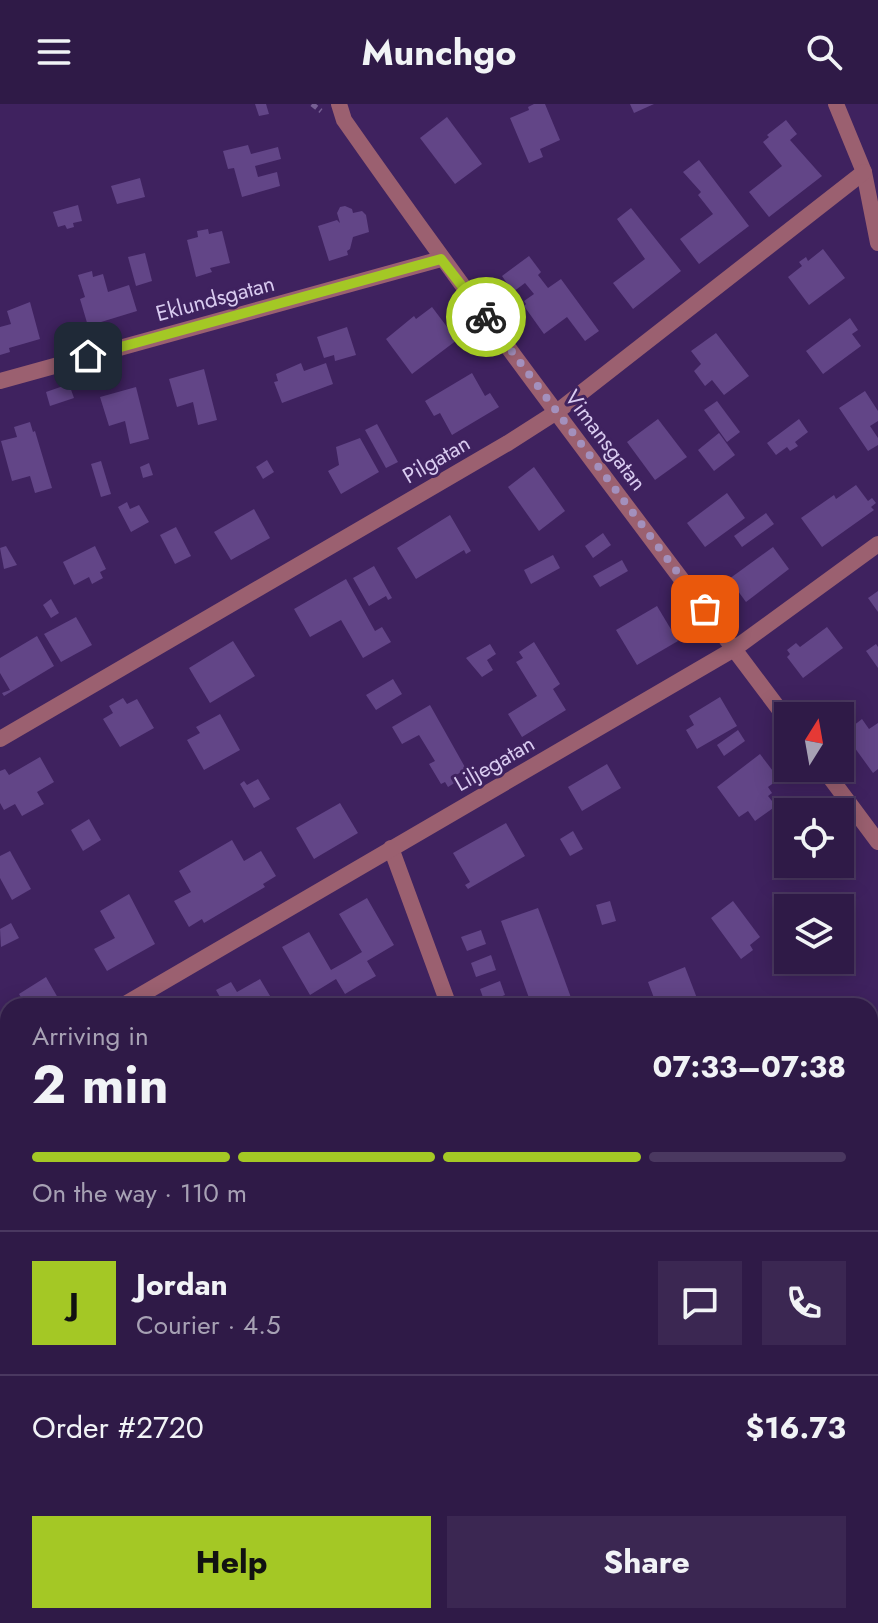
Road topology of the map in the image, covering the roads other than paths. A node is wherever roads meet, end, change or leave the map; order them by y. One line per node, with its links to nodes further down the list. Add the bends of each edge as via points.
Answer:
1 (339, 104): 5 (street, Vimansgatan, via 344,120)
2 (836, 104): 3 (street)
3 (864, 172): 4 (street); 7 (street, Pilgatan)
4 (878, 243)
5 (441, 259): 6 (street, Eklundsgatan); 7 (street, Vimansgatan)
6 (0, 381)
7 (558, 411): 9 (street, Vimansgatan); 11 (street, Pilgatan)
8 (878, 544): 9 (street, Liljegatan)
9 (734, 649): 10 (street, Vimansgatan); 14 (street, Liljegatan)
10 (774, 702)
11 (0, 739)
12 (833, 782): 13 (street)
13 (878, 842)
14 (391, 848): 15 (street, Liljegatan); 16 (street)
15 (136, 998)
16 (446, 998)

